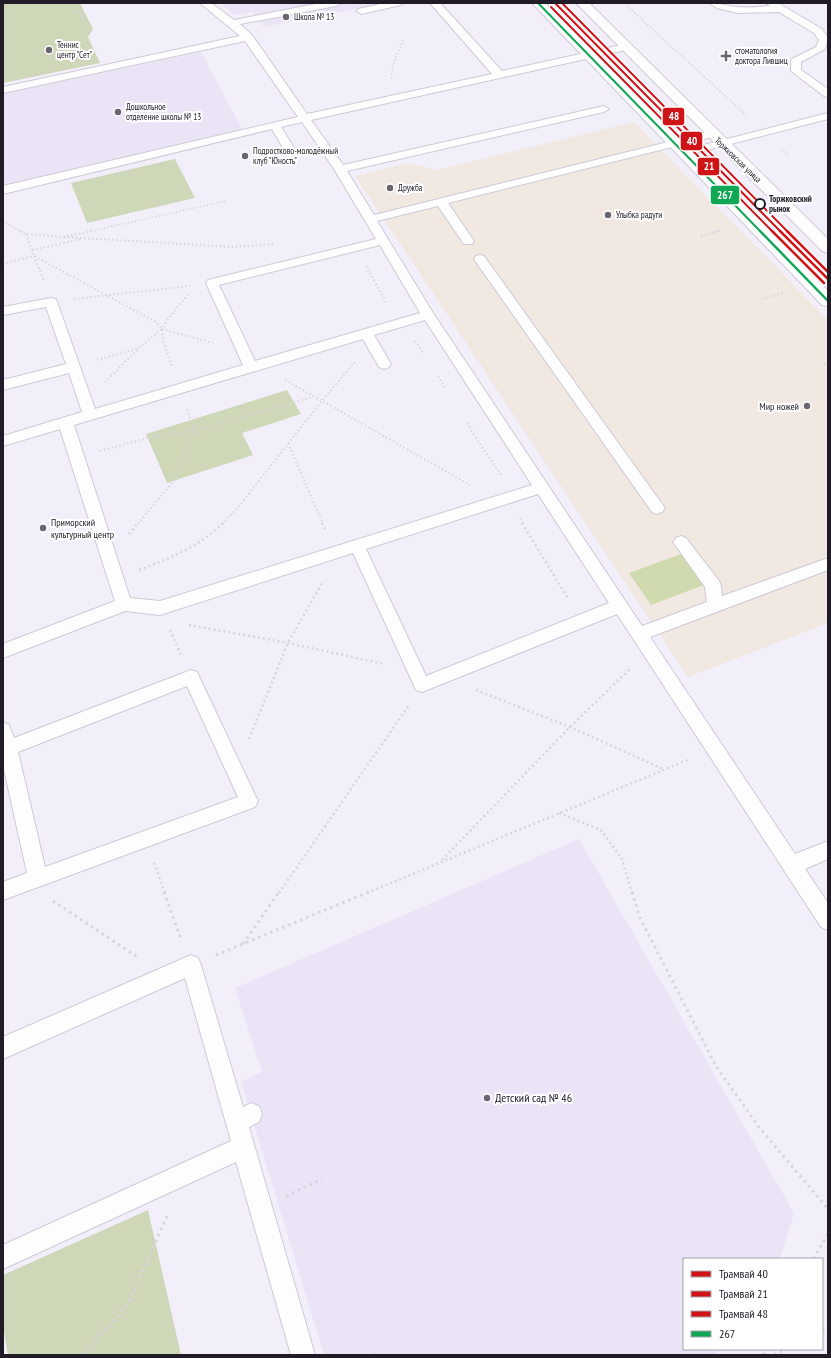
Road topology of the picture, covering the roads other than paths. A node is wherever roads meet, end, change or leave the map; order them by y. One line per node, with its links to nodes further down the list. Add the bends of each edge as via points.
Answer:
1 (205, 3): 10 (lane)
2 (336, 3): 10 (lane)
3 (398, 3): 9 (lane)
4 (435, 3): 15 (lane)
5 (538, 3): 14 (main road)
6 (582, 3): 13 (main road, Торжковская улица)
7 (714, 3): 8 (lane, via 721,8 748,10)
8 (775, 6): 11 (lane)
9 (361, 11)
10 (232, 23): 12 (lane)
11 (823, 30): 17 (lane, via 824,40 820,49 796,61 796,72)
12 (248, 37): 16 (lane); 20 (lane)
13 (626, 47): 14 (lane); 22 (main road, Торжковская улица)
14 (589, 55): 15 (lane); 23 (main road)
15 (499, 75): 20 (lane)
16 (3, 90)
17 (828, 94)
18 (604, 109): 26 (lane)
19 (828, 116): 22 (lane, via 764,132)
20 (306, 118): 21 (lane); 26 (lane)
21 (274, 126): 24 (lane); 27 (lane)
22 (717, 139): 23 (lane); 25 (lane); 32 (main road, Торжковская улица)
23 (674, 142): 25 (main road); 28 (lane)
24 (290, 151)
25 (684, 153): 34 (main road)
26 (340, 169): 29 (lane)
27 (3, 190)
28 (440, 201): 29 (lane); 31 (lane)
29 (371, 219): 30 (lane)
30 (382, 241): 36 (lane); 40 (lane, via 212,283)
31 (468, 241)
32 (828, 248)
33 (480, 259): 46 (lane)
34 (828, 301)
35 (3, 311): 39 (lane, via 51,302)
36 (428, 315): 37 (lane); 45 (lane)
37 (366, 333): 38 (lane); 40 (lane)
38 (384, 364)
39 (73, 367): 41 (lane); 42 (lane)
40 (251, 367): 42 (lane)
41 (3, 385)
42 (90, 416): 43 (lane)
43 (66, 424): 44 (lane); 50 (lane)
44 (3, 441)
45 (541, 488): 48 (lane); 51 (lane)
46 (657, 508)
47 (681, 542): 52 (lane, via 713,586)
48 (358, 546): 50 (lane, via 163,615); 51 (lane, via 419,678 442,677)
49 (828, 564): 52 (lane)
50 (124, 604): 54 (lane)
51 (620, 606): 53 (lane)
52 (715, 606): 53 (lane)
53 (638, 634): 58 (lane)
54 (3, 651)
55 (3, 730): 56 (lane)
56 (8, 748): 59 (lane); 59 (lane, via 190,678 249,801)
57 (828, 850): 58 (lane)
58 (792, 865): 61 (lane)
59 (38, 879): 60 (lane)
60 (3, 890)
61 (828, 920)
62 (3, 1048): 63 (lane, via 191,965 244,1118)
63 (243, 1147): 64 (lane); 65 (lane)
64 (3, 1257)
65 (303, 1355)

